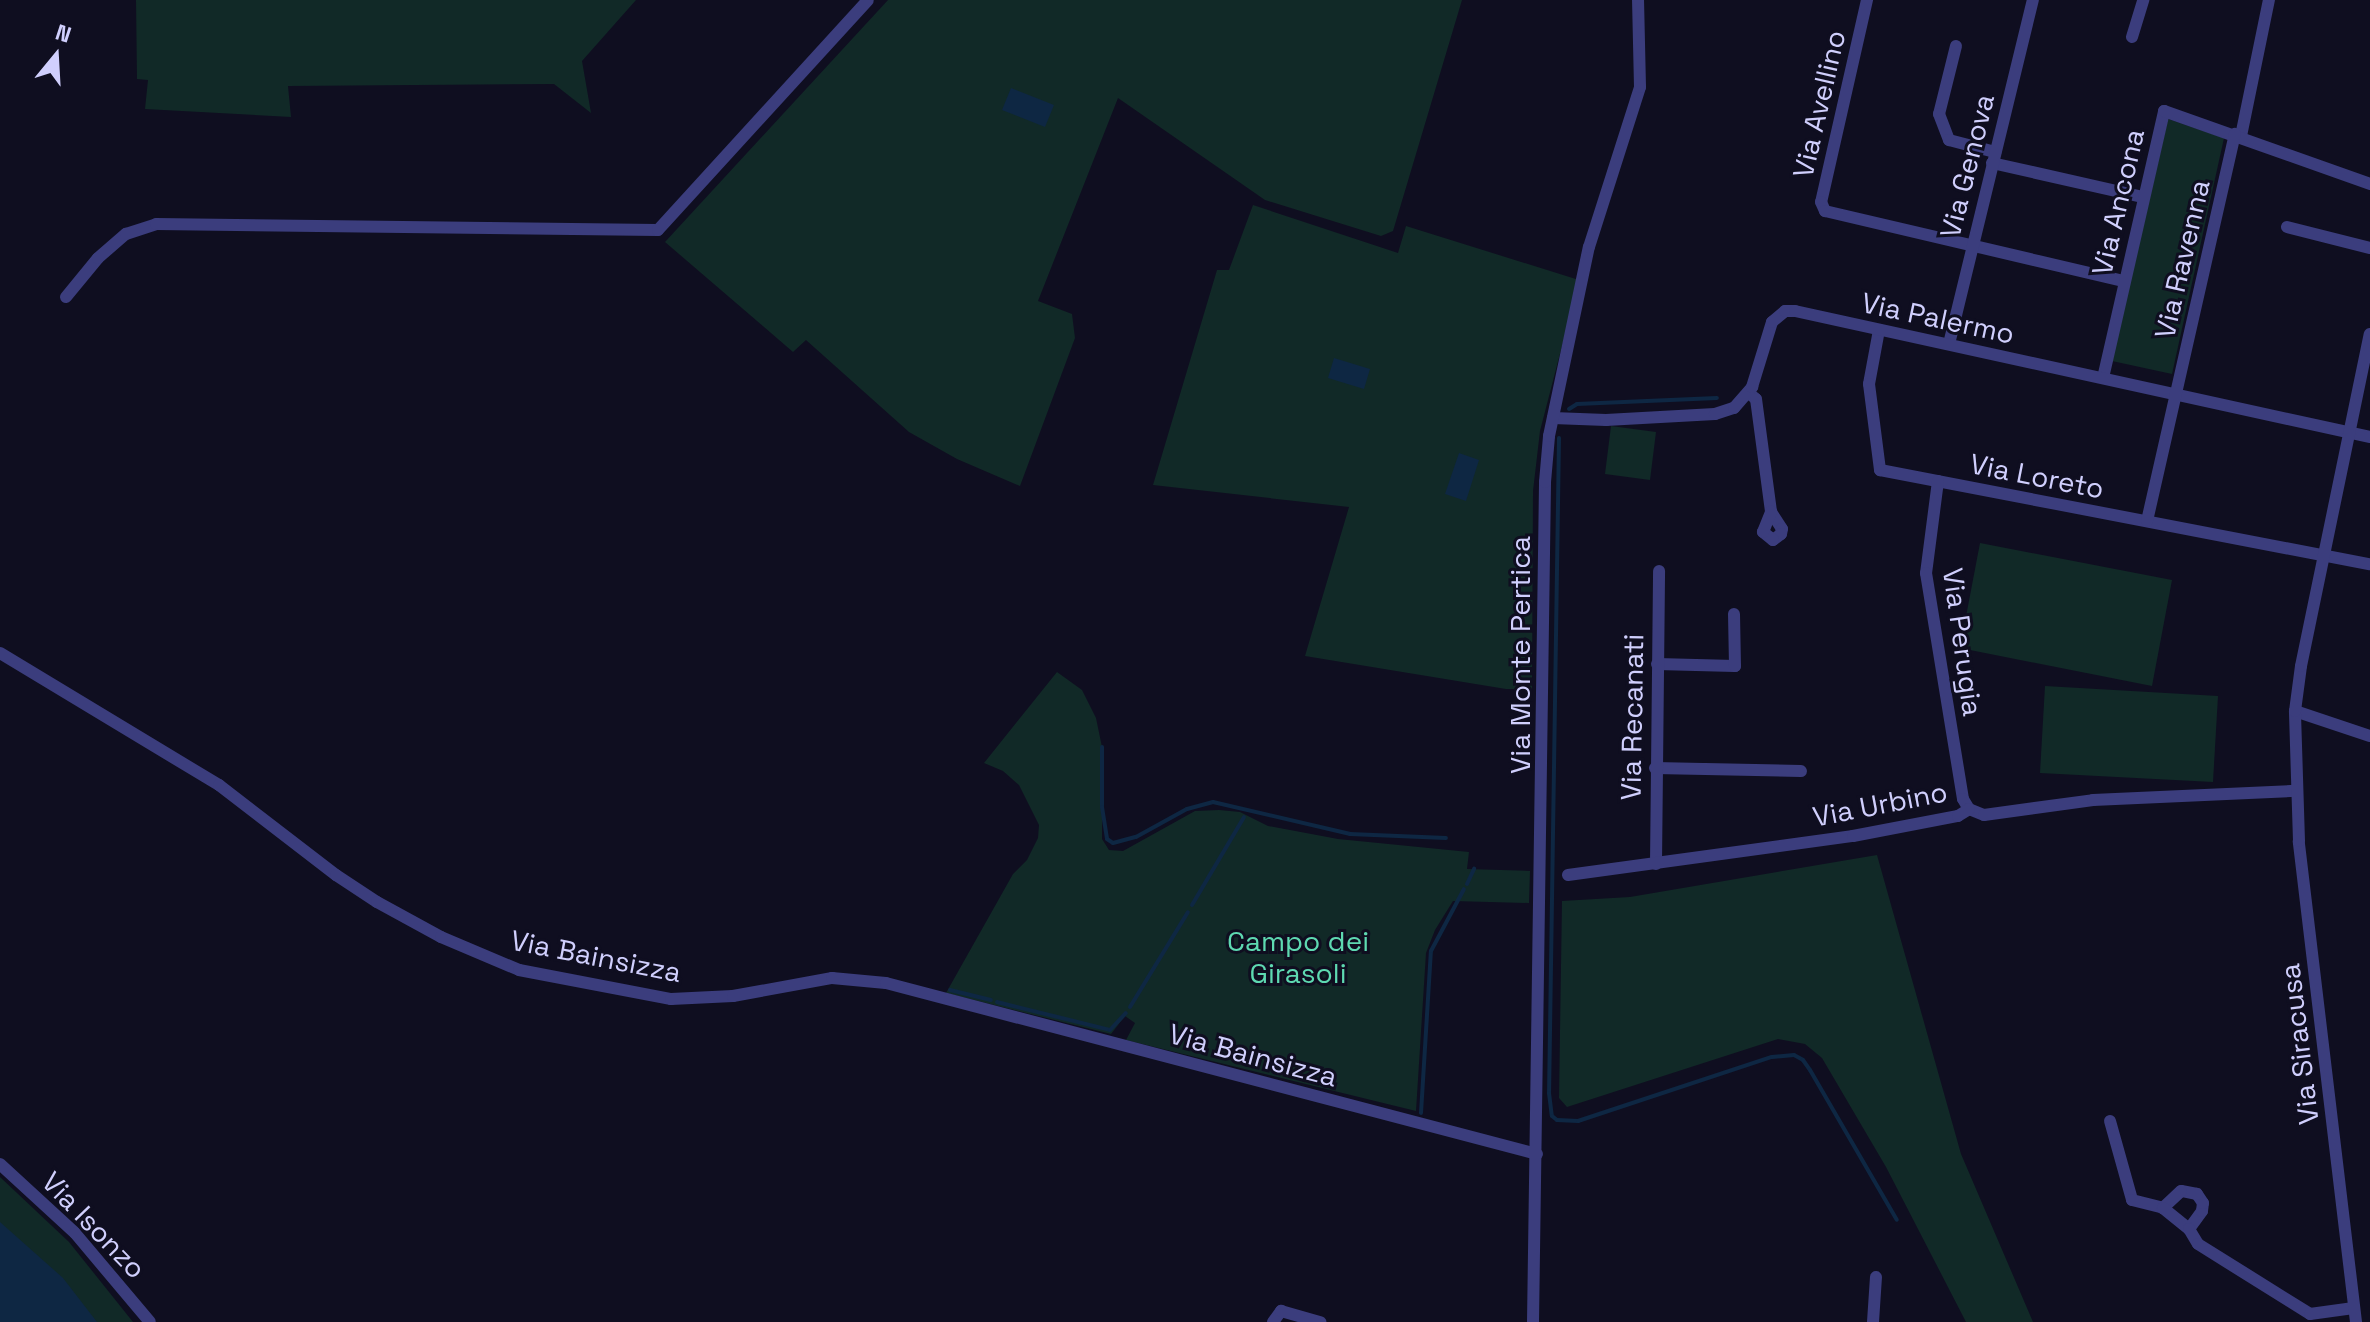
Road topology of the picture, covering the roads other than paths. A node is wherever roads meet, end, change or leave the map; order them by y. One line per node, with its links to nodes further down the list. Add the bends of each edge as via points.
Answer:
1 (868, 0): 17 (street, via 658,230 156,224 126,234)
2 (1638, 0): 24 (street, Via Monte Pertica, via 1640,87 1589,247)
3 (1867, 0): 14 (street, Via Avellino, via 1821,202 1825,211)
4 (2033, 0): 10 (street, Via Genova)
5 (2143, 0): 7 (street)
6 (2269, 0): 9 (street, Via Ravenna)
7 (2132, 37)
8 (1956, 46): 10 (street, via 1939,114 1949,140)
9 (2238, 135): 11 (street, Via Ancona); 12 (street, Via Ancona, via 2164,111); 23 (street, Via Ravenna)
10 (1994, 158): 12 (street); 14 (street, Via Genova)
11 (2370, 184)
12 (2143, 197): 16 (street, Via Ancona)
13 (2287, 227): 15 (street)
14 (1972, 248): 16 (street); 20 (street, Via Genova)
15 (2370, 248)
16 (2124, 281): 21 (street, Via Ancona)
17 (66, 297)
18 (1879, 330): 20 (street, Via Palermo); 22 (street, Via Palermo, via 1785,311 1772,322); 27 (street, Via Loreto, via 1869,384 1880,470)
19 (2370, 334): 25 (street, Via Siracusa)
20 (1949, 344): 21 (street, Via Palermo)
21 (2103, 378): 23 (street, Via Palermo)
22 (1749, 393): 24 (street, via 1734,408 1715,414); 28 (street, via 1756,399)
23 (2176, 394): 25 (street, Via Palermo); 29 (street, Via Ravenna)
24 (1553, 418): 47 (street, Via Monte Pertica, via 1545,482)
25 (2352, 433): 26 (street, Via Palermo); 30 (street, Via Siracusa)
26 (2370, 437)
27 (1938, 481): 29 (street, Via Loreto); 43 (street, Via Perugia, via 1926,573 1963,799)
28 (1771, 512)
29 (2147, 521): 30 (street, Via Loreto)
30 (2325, 555): 31 (street, Via Loreto); 38 (street, Via Siracusa)
31 (2370, 564)
32 (1659, 571): 35 (street, Via Recanati)
33 (1734, 614): 36 (street)
34 (0, 653): 47 (street, Via Bainsizza, via 219,785 377,902 519,970 671,999 733,996 832,978 886,983)
35 (1657, 664): 36 (street); 40 (street, Via Recanati)
36 (1735, 666): 37 (street)
37 (1751, 666)
38 (2295, 711): 39 (street); 42 (street, Via Siracusa)
39 (2370, 736)
40 (1655, 768): 41 (street); 44 (street, Via Recanati)
41 (1801, 771)
42 (2295, 791): 43 (street, Via Urbino, via 2093,800 1984,815); 52 (street, Via Siracusa)
43 (1969, 809): 44 (street, Via Urbino, via 1958,816 1853,836)
44 (1656, 864): 45 (street, Via Urbino)
45 (1568, 875)
46 (2110, 1121): 49 (street, via 2132,1200)
47 (1537, 1154): 56 (street, Via Monte Pertica)
48 (0, 1164): 53 (street, Via Isonzo, via 75,1233)
49 (2163, 1208): 50 (street); 50 (street, via 2175,1193 2197,1194 2202,1211)
50 (2189, 1229): 52 (street, via 2198,1244 2310,1314)
51 (1876, 1277): 57 (street)
52 (2354, 1308): 58 (street, Via Siracusa)
53 (150, 1322)
54 (1273, 1322): 55 (street, via 1281,1311)
55 (1320, 1322)
56 (1533, 1322)
57 (1873, 1322)
58 (2356, 1322)

